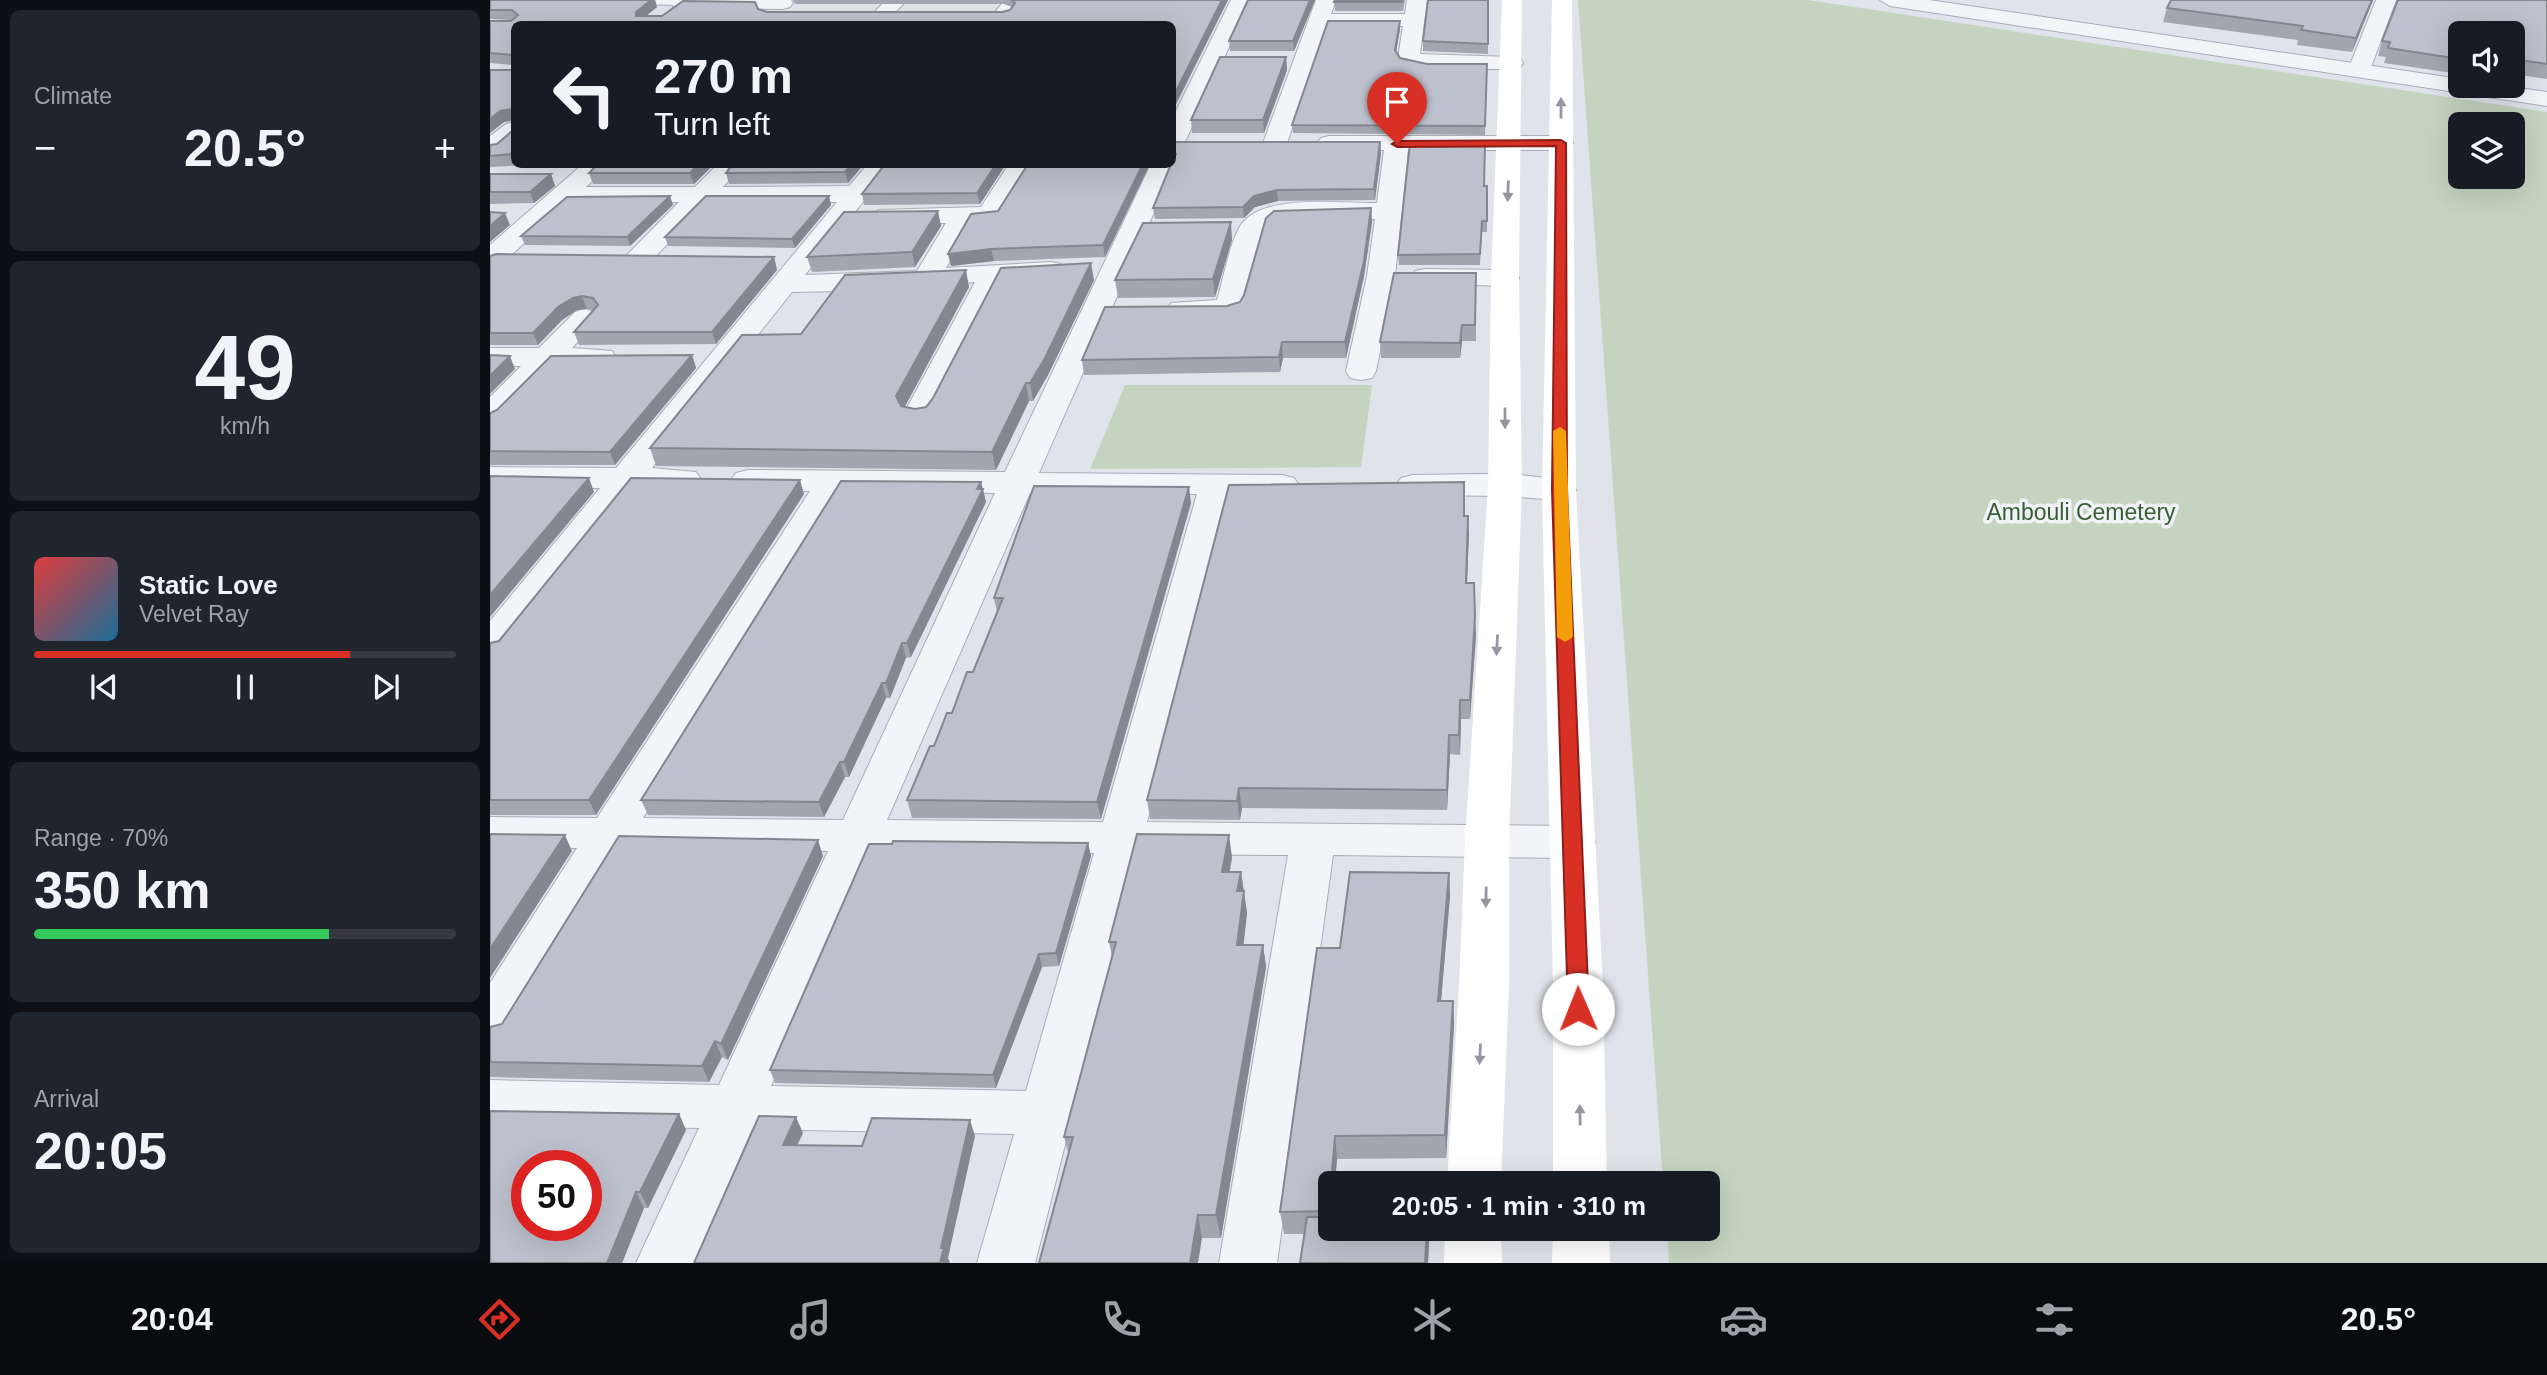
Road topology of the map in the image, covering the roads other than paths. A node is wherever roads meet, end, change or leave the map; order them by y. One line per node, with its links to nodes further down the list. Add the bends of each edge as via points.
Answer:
1 (600, 0): 6 (lane)
2 (1241, 0): 15 (street)
3 (1326, 0): 13 (street)
4 (1890, 0): 20 (street)
5 (2386, 0): 20 (street)
6 (682, 1): 10 (street); 14 (street)
7 (1512, 9): 8 (main road); 19 (main road)
8 (1562, 9): 28 (main road, one-way to 8)
9 (1417, 10): 13 (street); 19 (street, via 1409,58)
10 (778, 11)
11 (978, 13): 12 (street)
12 (1005, 13)
13 (1317, 20): 18 (street)
14 (655, 21)
15 (1211, 60): 16 (street); 22 (street)
16 (1237, 60)
17 (1277, 61): 18 (street)
18 (1303, 61): 26 (street)
19 (1512, 63): 27 (main road)
20 (2359, 70): 21 (street)
21 (2547, 99)
22 (1176, 136)
23 (1176, 143): 24 (street)
24 (1199, 143)
25 (1250, 143): 26 (street)
26 (1275, 143): 29 (street)
27 (1510, 143): 28 (street); 29 (street); 50 (main road, one-way to 50)
28 (1561, 143): 70 (main road)
29 (1397, 144): 39 (street)
30 (728, 168): 36 (street)
31 (878, 168): 38 (street)
32 (1018, 168): 42 (street, via 989,215)
33 (1162, 168): 47 (street, via 1147,230)
34 (592, 170): 35 (street); 37 (street)
35 (545, 176)
36 (702, 194): 37 (street); 38 (street); 45 (street, via 627,256)
37 (563, 195): 41 (street)
38 (848, 205): 42 (street); 46 (street)
39 (1389, 211): 49 (street); 52 (street, via 1265,216 1239,229 1229,309)
40 (503, 214): 41 (street)
41 (542, 214): 44 (street)
42 (963, 216): 51 (street)
43 (534, 256): 44 (street)
44 (491, 257)
45 (681, 257)
46 (789, 267): 51 (street); 55 (street)
47 (1094, 269): 48 (street); 52 (street)
48 (993, 272): 51 (street); 61 (street)
49 (1381, 276): 50 (street); 59 (street)
50 (1505, 278): 69 (main road, one-way to 69)
51 (926, 279)
52 (1122, 310): 65 (street)
53 (585, 318): 57 (street)
54 (684, 356): 55 (street)
55 (725, 356): 63 (street)
56 (490, 357): 57 (street)
57 (547, 357): 58 (street); 60 (street)
58 (629, 357)
59 (1361, 371)
60 (490, 415)
61 (919, 415)
62 (490, 477): 63 (street)
63 (626, 478): 64 (street); 71 (street)
64 (833, 481): 65 (street); 73 (street)
65 (1017, 483): 68 (street); 74 (street)
66 (1307, 485): 68 (street)
67 (1386, 485): 69 (street)
68 (1216, 486): 75 (street)
69 (1505, 486): 70 (street); 77 (main road, one-way to 77)
70 (1559, 490): 78 (main road)
71 (496, 631)
72 (490, 832): 73 (street)
73 (611, 833): 74 (street); 79 (street)
74 (858, 835): 75 (street); 81 (street)
75 (1121, 837): 76 (street); 82 (street)
76 (1312, 839): 77 (street); 89 (street)
77 (1487, 841): 78 (street); 83 (main road, one-way to 83)
78 (1573, 842): 84 (main road, one-way to 78)
79 (490, 1024)
80 (490, 1102): 81 (street)
81 (736, 1107): 82 (street); 87 (street)
82 (1047, 1113): 88 (street)
83 (1475, 1171)
84 (1580, 1171)
85 (1474, 1241): 90 (main road)
86 (1581, 1241): 91 (main road)
87 (665, 1263)
88 (1006, 1263)
89 (1248, 1263)
90 (1473, 1263)
91 (1581, 1263)

